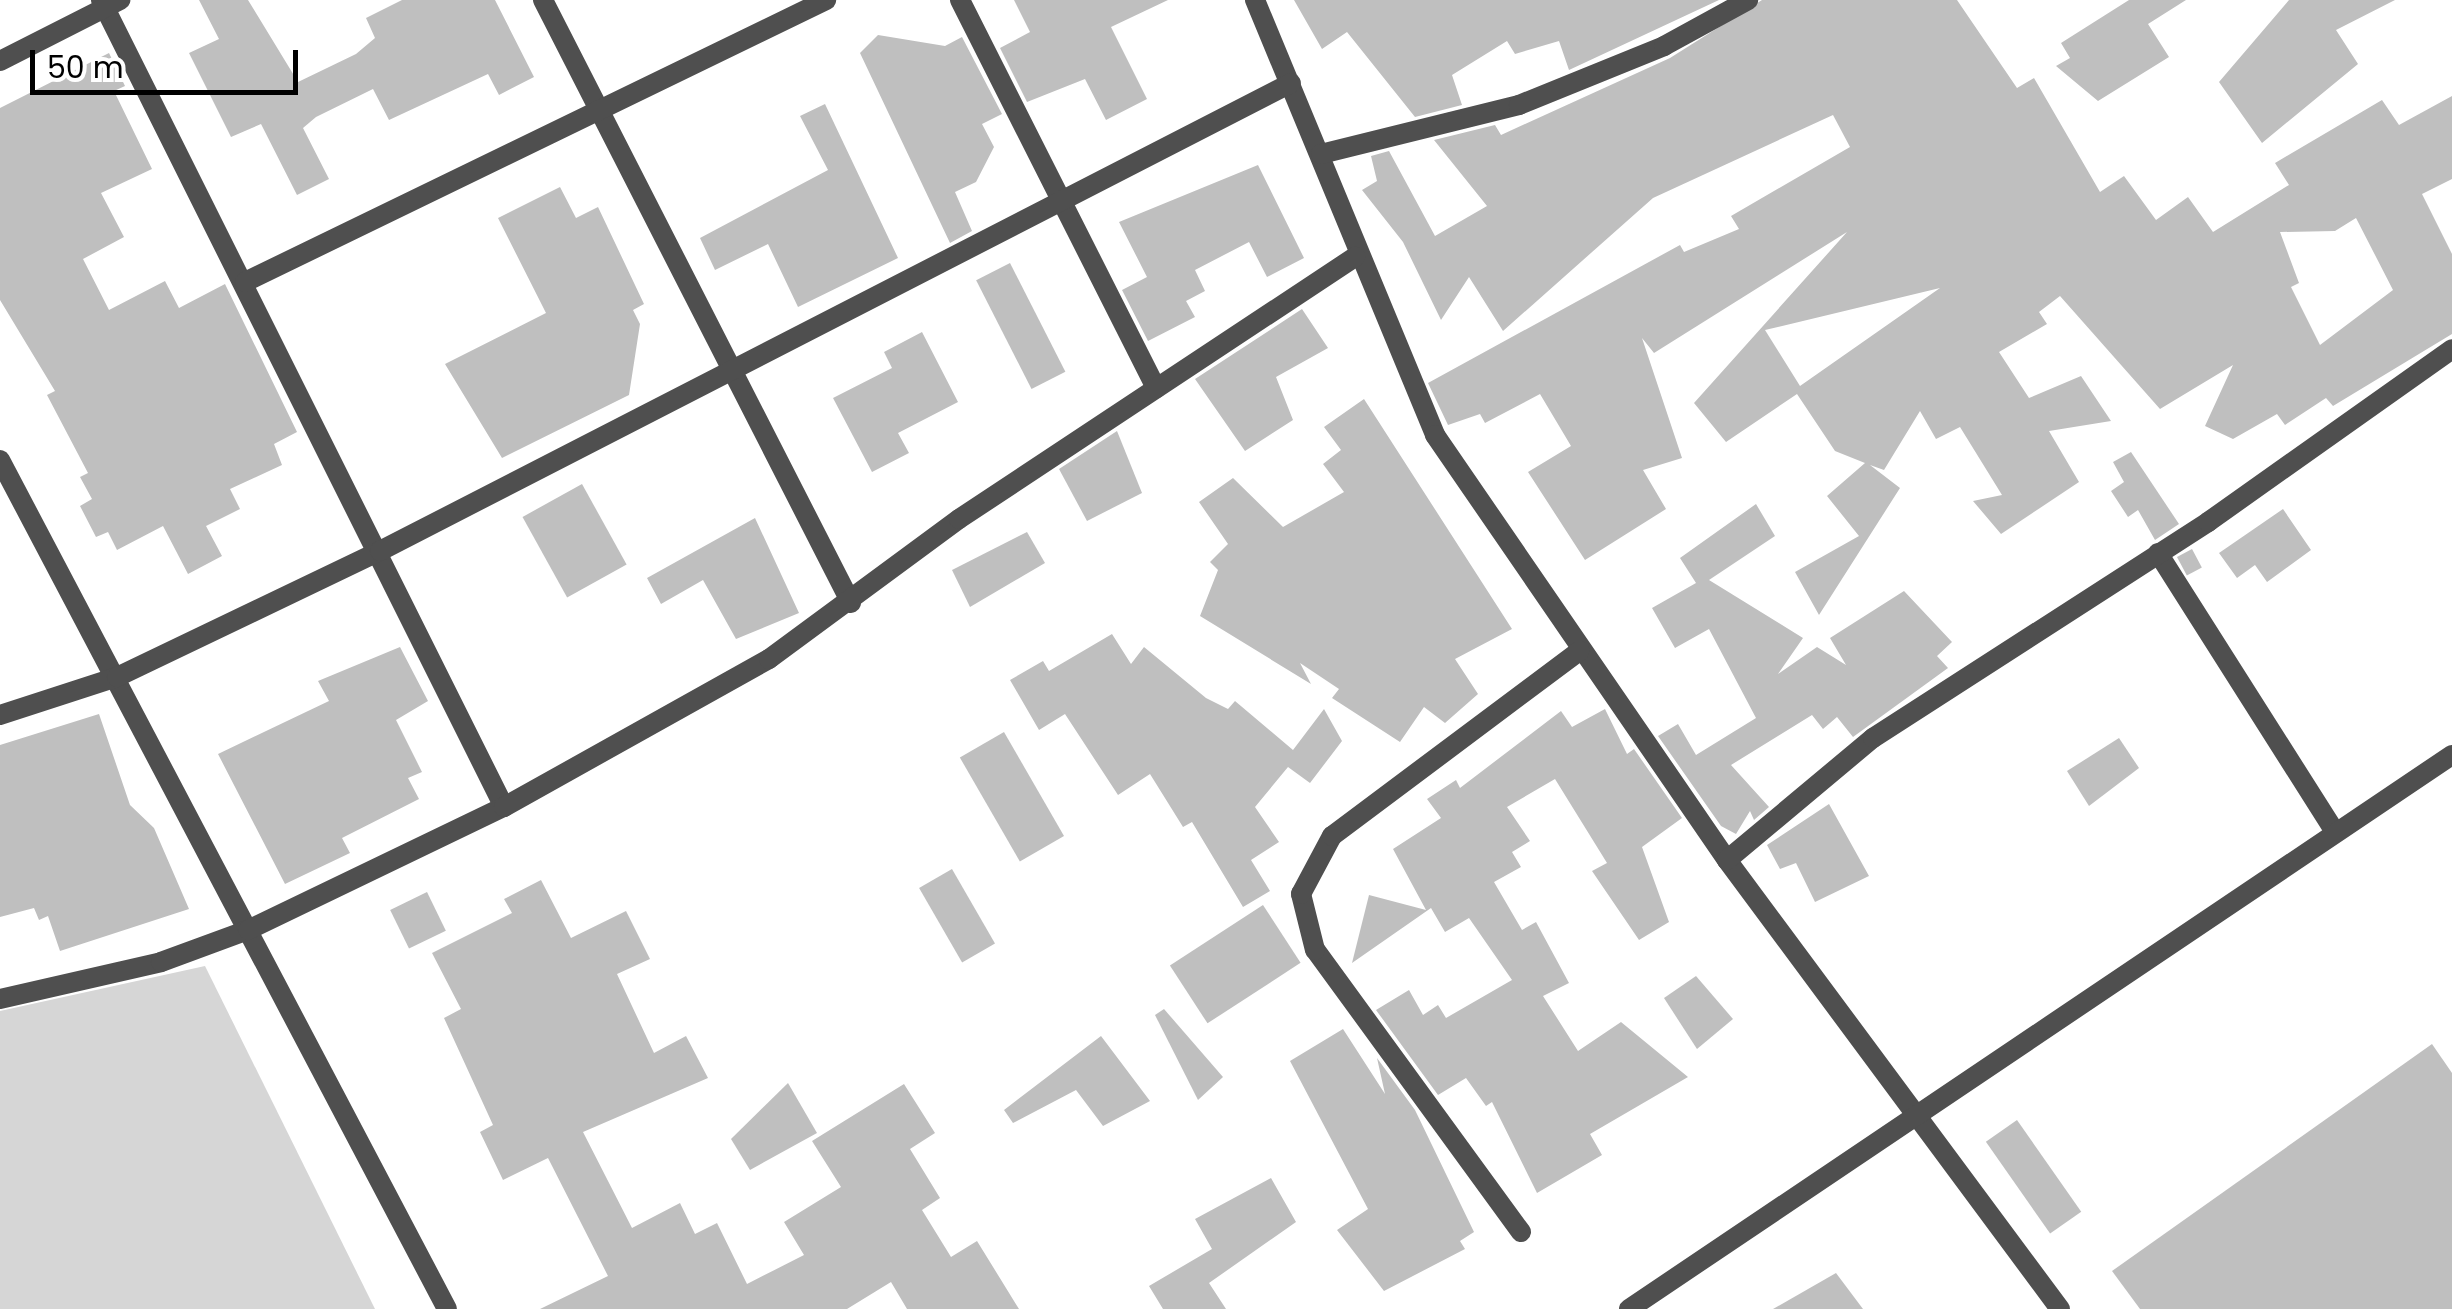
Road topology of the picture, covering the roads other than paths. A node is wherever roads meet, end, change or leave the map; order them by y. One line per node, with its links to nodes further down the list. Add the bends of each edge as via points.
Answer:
1 (543, 0): 9 (street)
2 (826, 0): 9 (street)
3 (960, 0): 11 (street)
4 (1255, 0): 8 (street)
5 (1748, 0): 10 (street, via 1664,46 1519,105)
6 (109, 3): 7 (street); 13 (street)
7 (0, 61)
8 (1291, 83): 10 (street); 11 (street)
9 (597, 116): 13 (street); 15 (street)
10 (1321, 154): 12 (street)
11 (1054, 198): 15 (street); 16 (street)
12 (1355, 257): 16 (street); 21 (street, via 1435,435)
13 (244, 282): 18 (street)
14 (2452, 349): 19 (street)
15 (729, 376): 18 (street); 20 (street)
16 (1156, 388): 20 (street)
17 (0, 460): 22 (street)
18 (380, 551): 22 (street); 25 (street)
19 (2158, 554): 26 (street); 27 (street, via 1873,738)
20 (850, 603): 25 (street)
21 (1578, 652): 27 (street); 31 (street, via 1332,836 1301,894 1315,950)
22 (117, 677): 23 (street); 28 (street)
23 (0, 715)
24 (2452, 754): 26 (street)
25 (504, 807): 28 (street)
26 (2335, 832): 30 (street)
27 (1727, 860): 30 (street)
28 (248, 930): 29 (street, via 162,962); 32 (street)
29 (0, 999)
30 (1921, 1117): 33 (street); 34 (street)
31 (1521, 1232)
32 (447, 1309)
33 (1628, 1309)
34 (2060, 1309)

